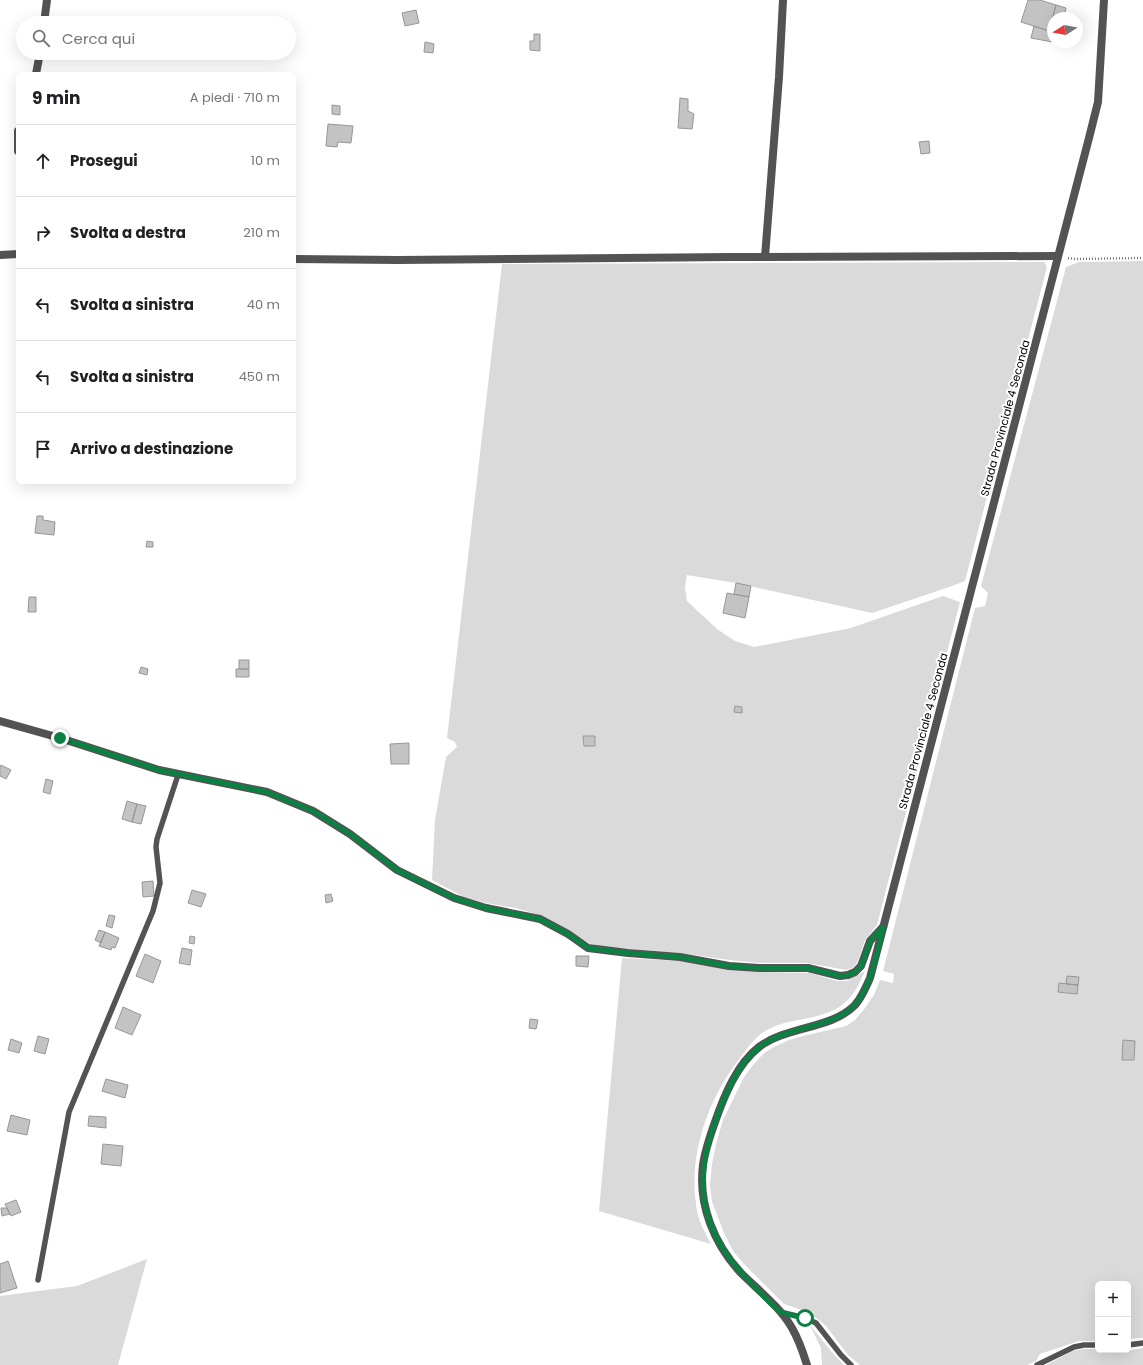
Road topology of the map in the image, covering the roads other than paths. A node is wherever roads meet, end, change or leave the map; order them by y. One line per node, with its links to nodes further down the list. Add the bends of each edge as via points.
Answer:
1 (47, 0): 4 (street)
2 (783, 0): 10 (street)
3 (1104, 0): 9 (street, Strada Provinciale 4 Seconda, via 1098,102)
4 (45, 16)
5 (39, 60): 6 (street)
6 (36, 72)
7 (16, 254): 8 (street)
8 (0, 255)
9 (1058, 256): 10 (street); 14 (street, Strada Provinciale 4 Seconda)
10 (765, 257): 11 (street)
11 (296, 259)
12 (0, 721): 13 (street)
13 (178, 775): 14 (street, via 267,792 313,811 350,834 397,870 454,898 486,908 540,919 588,948 680,957 729,966 808,968 840,976 855,972 861,966 870,941); 15 (lane, via 157,840 160,884 153,911 70,1112)
14 (883, 927): 16 (street, Strada Provinciale 4 Seconda, via 870,978 856,1004 837,1017 783,1034 758,1048 745,1062 727,1092 708,1142 702,1184 704,1205 716,1238 731,1261)
15 (38, 1280)
16 (780, 1312): 20 (street, Strada Provinciale 4 Seconda, via 792,1328); 21 (lane, via 816,1323)
17 (1143, 1343): 18 (lane)
18 (1131, 1345)
19 (1095, 1346): 22 (lane, via 1074,1347)
20 (807, 1365)
21 (851, 1365)
22 (1037, 1365)

